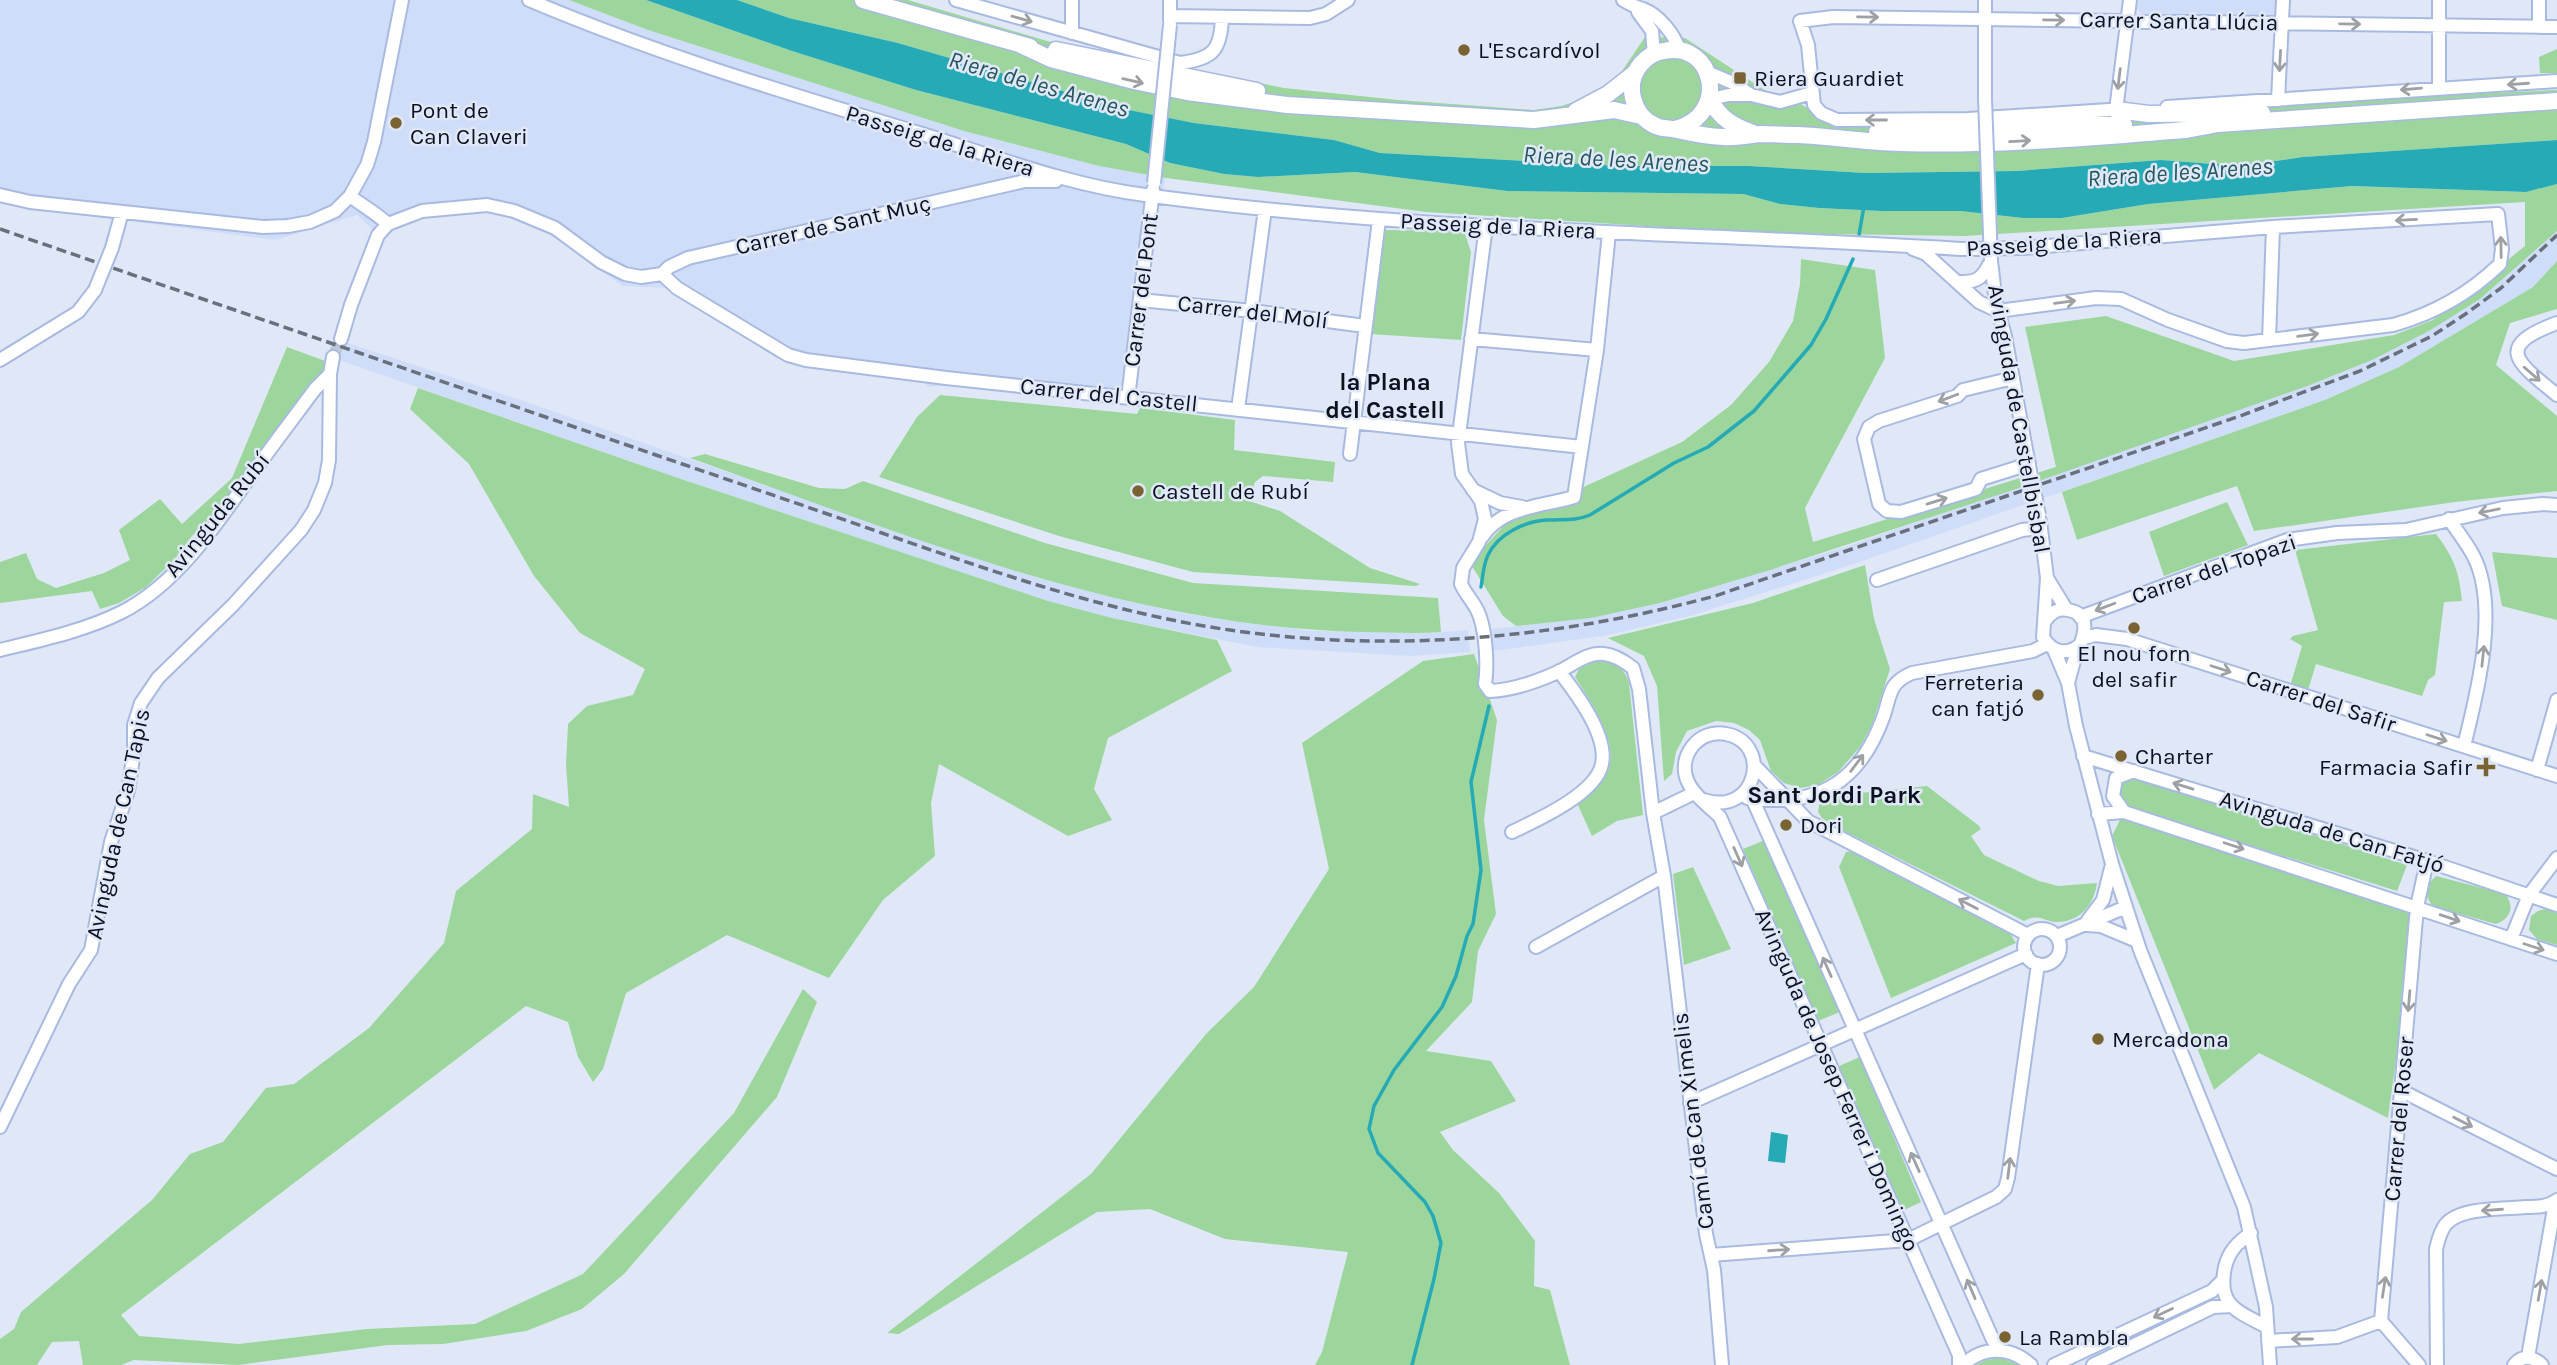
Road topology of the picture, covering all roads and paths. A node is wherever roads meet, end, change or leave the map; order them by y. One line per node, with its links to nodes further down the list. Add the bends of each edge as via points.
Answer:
1 (402, 0): 46 (street, via 374,142)
2 (529, 0): 41 (street, Passeig de la Riera, via 671,56)
3 (863, 0): 37 (main road, via 1079,67 1187,92 1287,105 1499,118)
4 (956, 0): 23 (street, one-way to 23)
5 (1072, 0): 23 (street)
6 (1170, 0): 17 (street, Carrer del Pont)
7 (1348, 0): 15 (street, via 1310,18)
8 (1623, 0): 14 (street)
9 (1985, 0): 16 (street, Avinguda de Castellbisbal)
10 (2130, 0): 18 (street)
11 (2283, 0): 19 (street)
12 (2439, 0): 20 (street)
13 (2539, 0): 21 (street)
14 (1636, 9): 24 (street, via 1644,9 1664,25); 25 (street, via 1652,31)
15 (1222, 17): 17 (street); 23 (street, via 1217,49 1191,62 1180,63)
16 (1985, 19): 18 (street, Carrer Santa Llúcia, one-way to 18); 30 (street, Carrer Santa Llúcia, one-way to 16, via 1808,46 1800,21 1833,17); 55 (street, Avinguda de Castellbisbal, bridge)
17 (1170, 21): 44 (street, Carrer del Pont, bridge)
18 (2127, 21): 19 (street, Carrer Santa Llúcia); 35 (street, one-way to 35)
19 (2282, 23): 20 (street, Carrer Santa Llúcia, one-way to 20); 33 (street, one-way to 33)
20 (2438, 26): 21 (street, Carrer Santa Llúcia); 29 (street)
21 (2539, 27): 22 (street, Carrer Santa Llúcia)
22 (2557, 27)
23 (1072, 33)
24 (1679, 50): 25 (main road); 27 (main road, via 1695,58)
25 (1654, 54): 26 (main road)
26 (1636, 72): 36 (main road, via 1632,95); 37 (main road, via 1608,94)
27 (1707, 72): 31 (street); 32 (main road)
28 (2557, 81): 29 (street, one-way to 29)
29 (2438, 87): 33 (street, one-way to 33)
30 (1812, 93): 31 (street, via 1780,102); 35 (street, one-way to 30, via 1968,119 1837,120 1821,113)
31 (1751, 95): 32 (street)
32 (1710, 99): 39 (main road, via 1696,120); 40 (main road, via 1724,119)
33 (2278, 100): 35 (street)
34 (2557, 101): 38 (main road)
35 (2116, 110): 38 (main road)
36 (1642, 116): 37 (main road, via 1614,110); 39 (main road, via 1656,126)
37 (1564, 117)
38 (2313, 117): 40 (main road, via 2213,125)
39 (1675, 129): 40 (main road, via 1725,137)
40 (1759, 134)
41 (1001, 159): 42 (street, Passeig de la Riera); 43 (street, via 1012,166 1014,175)
42 (1067, 181): 43 (street, Carrer de Sant Muç); 44 (street, Passeig de la Riera)
43 (1008, 184): 56 (street, Carrer de Sant Muç, via 688,258)
44 (1153, 189): 47 (street, Passeig de la Riera); 58 (street, Carrer del Pont)
45 (0, 195): 48 (street)
46 (350, 196): 48 (street, via 335,211 288,226); 50 (street)
47 (1265, 209): 49 (street, Passeig de la Riera); 60 (street)
48 (122, 212): 68 (street, bridge, via 95,290 78,312)
49 (1379, 220): 51 (street, Passeig de la Riera); 62 (street)
50 (388, 224): 56 (street, via 422,211 487,205 555,228 625,274); 63 (street, via 378,235)
51 (1486, 226): 53 (street, Passeig de la Riera); 64 (street)
52 (2273, 227): 54 (street, Passeig de la Riera, via 2024,248); 65 (street); 65 (street, Passeig de la Riera, one-way to 52, via 2412,320 2466,293 2500,264 2502,249 2498,214)
53 (1609, 233): 54 (street, Passeig de la Riera); 66 (street)
54 (1906, 246): 57 (street, via 1926,254)
55 (1991, 261): 57 (street, via 1983,277 1972,283); 59 (street, Avinguda de Castellbisbal)
56 (662, 274): 72 (street, Carrer del Castell, via 677,288 797,359)
57 (1959, 282): 59 (street, via 1979,302)
58 (1140, 300): 60 (street, Carrer del Molí); 72 (street, Carrer del Pont)
59 (1998, 310): 65 (street, one-way to 65, via 2121,299 2227,341); 70 (street, Avinguda de Castellbisbal)
60 (1252, 311): 62 (street, Carrer del Molí); 73 (street)
61 (2557, 323): 71 (street, one-way to 71, via 2532,332 2518,347 2520,363)
62 (1365, 326): 74 (street)
63 (341, 339)
64 (1471, 339): 66 (street); 75 (street)
65 (2269, 340)
66 (1597, 350): 76 (street)
67 (333, 357): 69 (street, Avinguda de Can Tapis)
68 (0, 359)
69 (330, 374): 92 (street, Avinguda Rubí, via 193,552 163,583 103,620); 132 (street, Avinguda de Can Tapis, via 329,460 314,510 233,606 158,678 141,703 134,725 128,791 111,842 91,950 69,984)
70 (2013, 378): 78 (street, Avinguda de Castellbisbal); 78 (street, one-way to 78, via 1963,390 1957,396 1879,421 1869,426 1864,439 1879,504 1887,511 1901,512 1976,489 1981,479)
71 (2557, 395)
72 (1128, 398): 73 (street, Carrer del Castell)
73 (1238, 409): 74 (street, Carrer del Castell)
74 (1353, 422): 75 (street, Carrer del Castell); 77 (street)
75 (1459, 434): 76 (street, Carrer del Castell); 79 (street, via 1458,458)
76 (1581, 447): 81 (street, via 1574,497)
77 (1350, 454)
78 (2030, 470): 83 (street, Avinguda de Castellbisbal, bridge)
79 (1470, 489): 81 (street, via 1500,503); 84 (street, via 1484,509)
80 (2557, 505): 82 (street, Carrer del Topazi, one-way to 82, via 2503,508)
81 (1530, 507): 84 (street, via 1509,513 1486,530)
82 (2449, 519): 88 (street, Carrer del Topazi, one-way to 88, via 2406,530 2282,542); 96 (street, one-way to 82, via 2479,685 2486,619 2474,557)
83 (2040, 522): 85 (street, Avinguda de Castellbisbal); 86 (street)
84 (1479, 542): 93 (street, Camí de Can Ximelis, via 1464,568 1461,584 1483,629 1485,684 1490,691 1511,689)
85 (2047, 578): 87 (street); 89 (street, Avinguda de Castellbisbal)
86 (1877, 580)
87 (2066, 609): 88 (street); 89 (street)
88 (2080, 617): 90 (street, via 2085,627)
89 (2045, 621): 91 (street, via 2042,628)
90 (2083, 641): 91 (street, via 2069,652); 94 (street); 96 (street, Carrer del Safir, one-way to 96, via 2096,635 2127,639)
91 (2050, 647): 94 (street); 104 (street, one-way to 91, via 1838,784 1856,766 1899,679)
92 (0, 650)
93 (1559, 671): 107 (street, Camí de Can Ximelis, via 1603,653 1633,668); 110 (street, via 1595,728 1601,767 1591,782 1558,809)
94 (2068, 683): 97 (street)
95 (2557, 700): 99 (street)
96 (2464, 746): 99 (street, Carrer del Safir)
97 (2084, 756): 100 (street, Avinguda de Can Fatjó); 108 (street)
98 (1754, 765): 102 (street); 103 (street, via 1752,754 1737,738 1716,733 1705,736 1689,751 1685,762 1685,773); 105 (street)
99 (2537, 770): 101 (street, Carrer del Safir)
100 (2134, 771): 106 (street, via 2116,778 2113,796); 112 (street, Avinguda de Can Fatjó, one-way to 100)
101 (2557, 776)
102 (1746, 795): 103 (street, via 1722,803); 105 (street); 128 (street, Avinguda de Josep Ferrer i Domingo, one-way to 102)
103 (1699, 796): 107 (street); 129 (street, Avinguda de Josep Ferrer i Domingo, one-way to 129, via 1720,817)
104 (1812, 797): 105 (street); 109 (street, via 1805,808)
105 (1789, 801): 109 (street)
106 (2124, 812): 108 (street, Avinguda de Can Fatjó); 117 (street, Avinguda de Can Fatjó, one-way to 117)
107 (1653, 813): 114 (street, Camí de Can Ximelis)
108 (2098, 814): 113 (street)
109 (1808, 821): 120 (street, one-way to 109)
110 (1512, 832)
111 (2557, 858): 115 (street)
112 (2427, 861): 115 (street, Avinguda de Can Fatjó); 117 (street, Carrer del Roser)
113 (2112, 864): 118 (street); 119 (street, via 2103,901)
114 (1664, 876): 124 (street); 131 (street, Camí de Can Ximelis)
115 (2529, 895): 116 (street, Avinguda de Can Fatjó); 122 (street)
116 (2557, 905)
117 (2417, 906): 122 (street, Avinguda de Can Fatjó, one-way to 122); 130 (street, Carrer del Roser, one-way to 130)
118 (2126, 907): 119 (street); 123 (street)
119 (2083, 924): 121 (street); 123 (street)
120 (2028, 935): 121 (street, via 2043,929); 125 (street)
121 (2057, 936): 127 (street, via 2057,957)
122 (2511, 939): 126 (street, Avinguda de Can Fatjó, one-way to 126)
123 (2137, 941): 136 (street)
124 (1536, 947)
125 (2026, 954): 127 (street); 128 (street)
126 (2557, 954)
127 (2038, 964): 135 (street, one-way to 127, via 2004,1189)
128 (1855, 1030): 129 (street); 135 (street, Avinguda de Josep Ferrer i Domingo, one-way to 128)
129 (1821, 1045): 131 (street); 137 (street, Avinguda de Josep Ferrer i Domingo)
130 (2402, 1091): 133 (street, one-way to 133); 141 (street, Carrer del Roser, one-way to 130)
131 (1690, 1103): 138 (street, Camí de Can Ximelis)
132 (0, 1128)
133 (2557, 1169)
134 (2556, 1201): 145 (street, one-way to 134); 153 (street, one-way to 153, via 2477,1211 2446,1223 2436,1249)
135 (1943, 1225): 137 (street); 144 (street, Avinguda de Josep Ferrer i Domingo, one-way to 135)
136 (2251, 1233): 139 (street, via 2227,1258); 142 (street)
137 (1908, 1240): 138 (street, one-way to 137); 147 (street, Avinguda de Josep Ferrer i Domingo)
138 (1711, 1255): 146 (street, Camí de Can Ximelis)
139 (2222, 1280): 140 (street, via 2222,1291); 149 (street, one-way to 149, via 2212,1291)
140 (2232, 1306): 142 (street); 150 (street, via 2213,1307)
141 (2381, 1321): 143 (street, one-way to 143, via 2337,1337); 152 (street)
142 (2267, 1326): 143 (street)
143 (2269, 1340): 151 (street)
144 (2000, 1350): 147 (street, via 1984,1351); 148 (street)
145 (2528, 1357): 154 (street); 155 (street)
146 (1722, 1365)
147 (1961, 1365)
148 (2031, 1365)
149 (2054, 1365)
150 (2093, 1365)
151 (2270, 1365)
152 (2419, 1365)
153 (2437, 1365)
154 (2514, 1365)
155 (2542, 1365)

